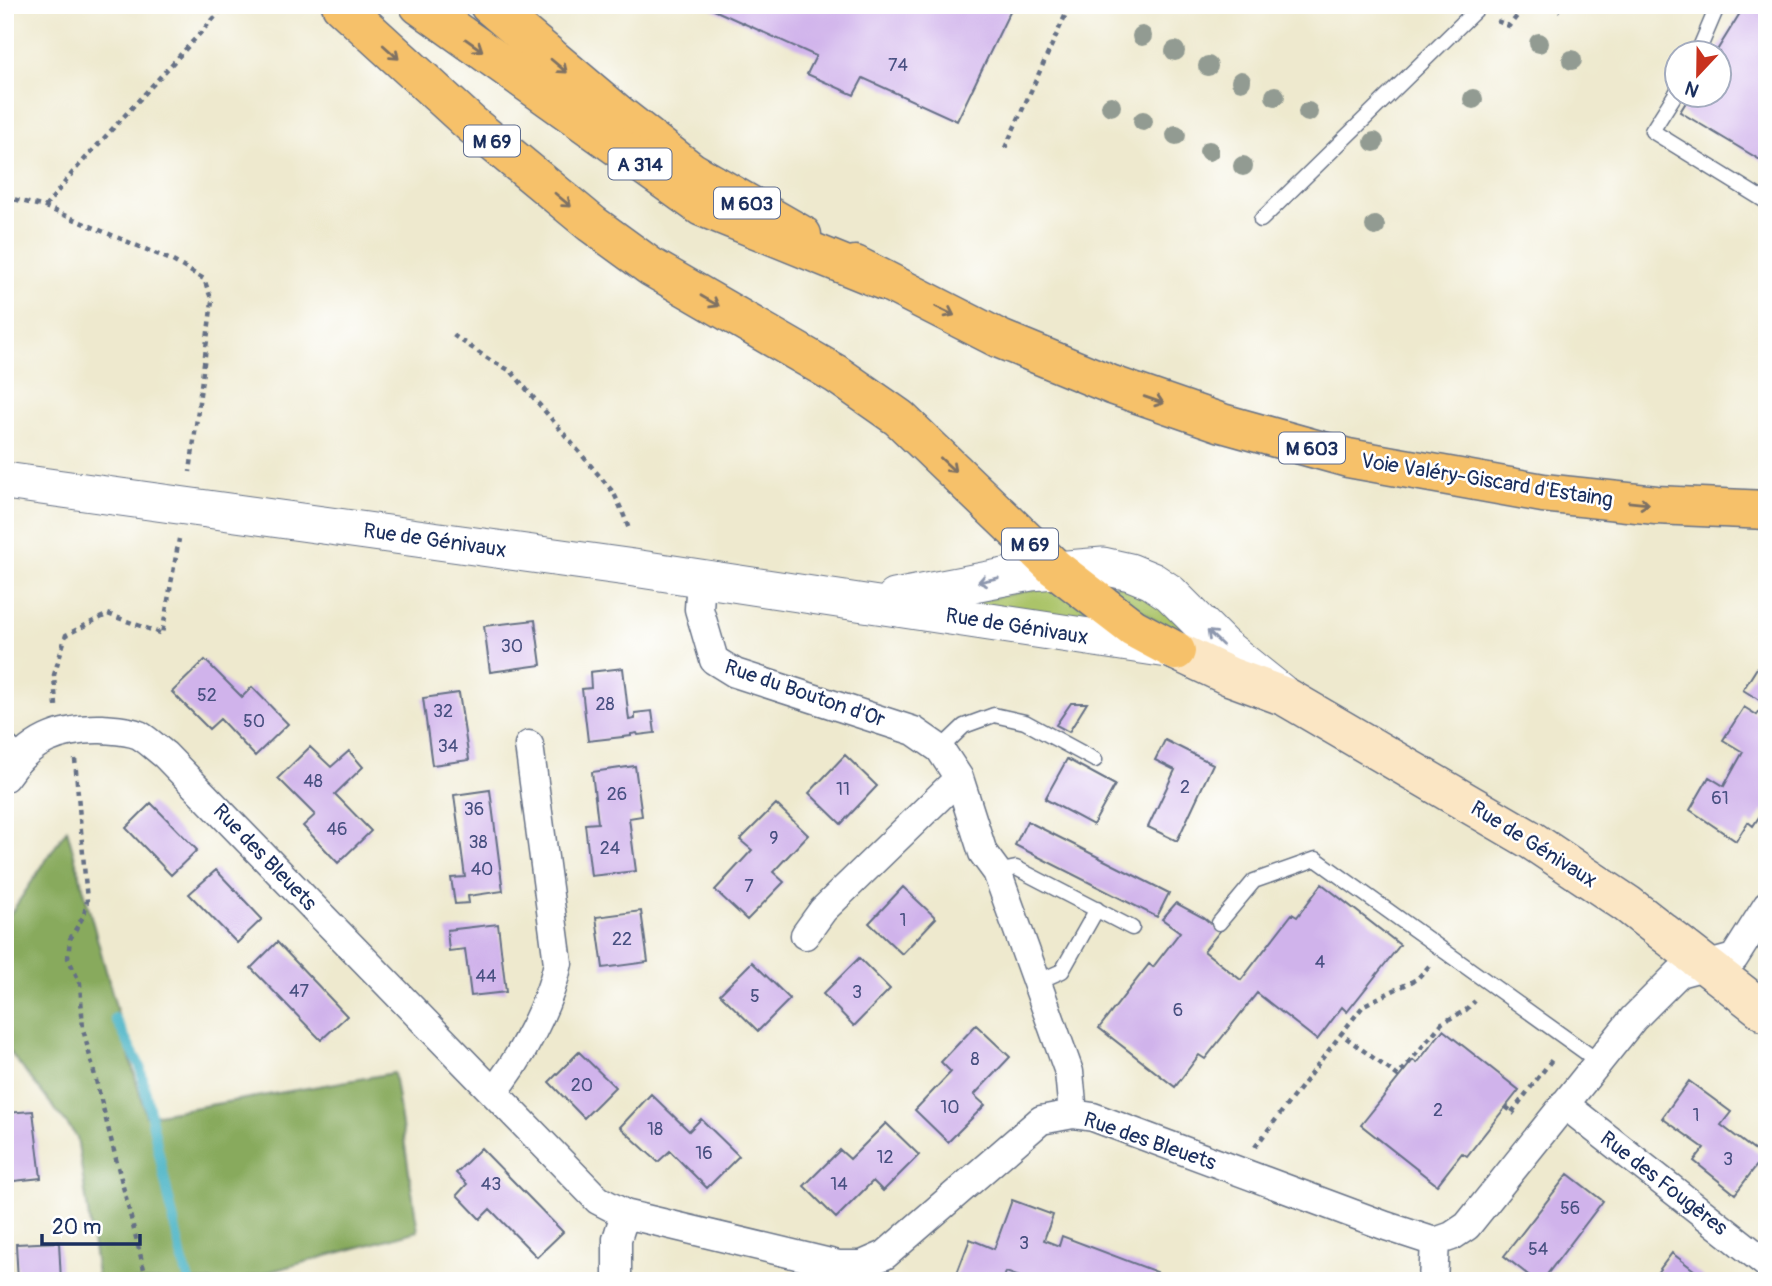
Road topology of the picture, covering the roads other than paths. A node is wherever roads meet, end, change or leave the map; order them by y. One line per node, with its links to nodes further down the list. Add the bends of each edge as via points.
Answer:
1 (341, 5): 13 (highway, M 69, one-way to 13, via 471,124 592,224 651,267 836,374 899,418)
2 (419, 5): 10 (highway, A 314, one-way to 10, via 702,207)
3 (489, 5): 10 (highway, Voie Valéry-Giscard d'Estaing / M 603, one-way to 10, via 691,171)
4 (1481, 5): 9 (lane)
5 (1718, 5): 6 (lane)
6 (1704, 38)
7 (1667, 108): 8 (lane, via 1652,131)
8 (1767, 202)
9 (1261, 219)
10 (884, 281): 12 (highway, Voie Valéry-Giscard d'Estaing / M 603, one-way to 12, via 1000,339 1112,385 1222,423 1348,458 1543,493)
11 (5, 481): 14 (street, Rue de Génivaux, via 186,502)
12 (1767, 510)
13 (1055, 568): 15 (street, Rue de Génivaux, one-way to 15); 16 (highway, M 69, via 1133,628); 17 (street, Rue de Génivaux / M 69, one-way to 13, via 1152,581 1103,566)
14 (701, 578): 15 (street, Rue de Génivaux); 19 (street, Rue du Bouton d'Or, via 699,609 714,660 735,673 914,731)
15 (864, 603): 16 (street, Rue de Génivaux)
16 (1176, 650): 17 (main road, Rue de Génivaux / M 69, via 1229,677)
17 (1286, 697): 29 (main road, Rue de Génivaux / M 69, via 1531,840 1627,904)
18 (529, 745): 33 (street, via 558,963 554,985 509,1074)
19 (940, 749): 21 (lane, via 964,726 993,715 1025,722); 22 (street, Rue du Bouton d'Or)
20 (11, 757): 33 (street, Rue des Bleuets, via 63,732 117,730 139,736 165,755)
21 (1095, 760)
22 (959, 778): 23 (street, Rue du Bouton d'Or, via 983,853); 28 (street, via 823,910)
23 (997, 872): 25 (lane, via 1016,868); 30 (street, Rue du Bouton d'Or)
24 (1767, 906): 29 (street, via 1734,958)
25 (1097, 909): 27 (lane); 30 (lane, via 1062,971)
26 (1219, 923): 32 (lane, via 1254,881 1316,859)
27 (1132, 928)
28 (805, 935)
29 (1707, 966): 31 (main road, Rue de Génivaux / M 69); 32 (street, via 1679,973)
30 (1037, 982): 35 (street, Rue du Bouton d'Or, via 1069,1072)
31 (1767, 1013)
32 (1599, 1062): 34 (street)
33 (493, 1092): 36 (street, Rue des Bleuets, via 598,1200)
34 (1564, 1104): 37 (street, via 1467,1226); 38 (street, Rue des Fougères)
35 (1073, 1114): 37 (street, Rue des Bleuets, via 1093,1117); 39 (street, Rue des Bleuets, via 1041,1120)
36 (625, 1214): 39 (street, Rue des Bleuets); 40 (street, via 617,1239)
37 (1435, 1242): 41 (street)
38 (1761, 1269)
39 (870, 1273)
40 (617, 1281)
41 (1433, 1281)

